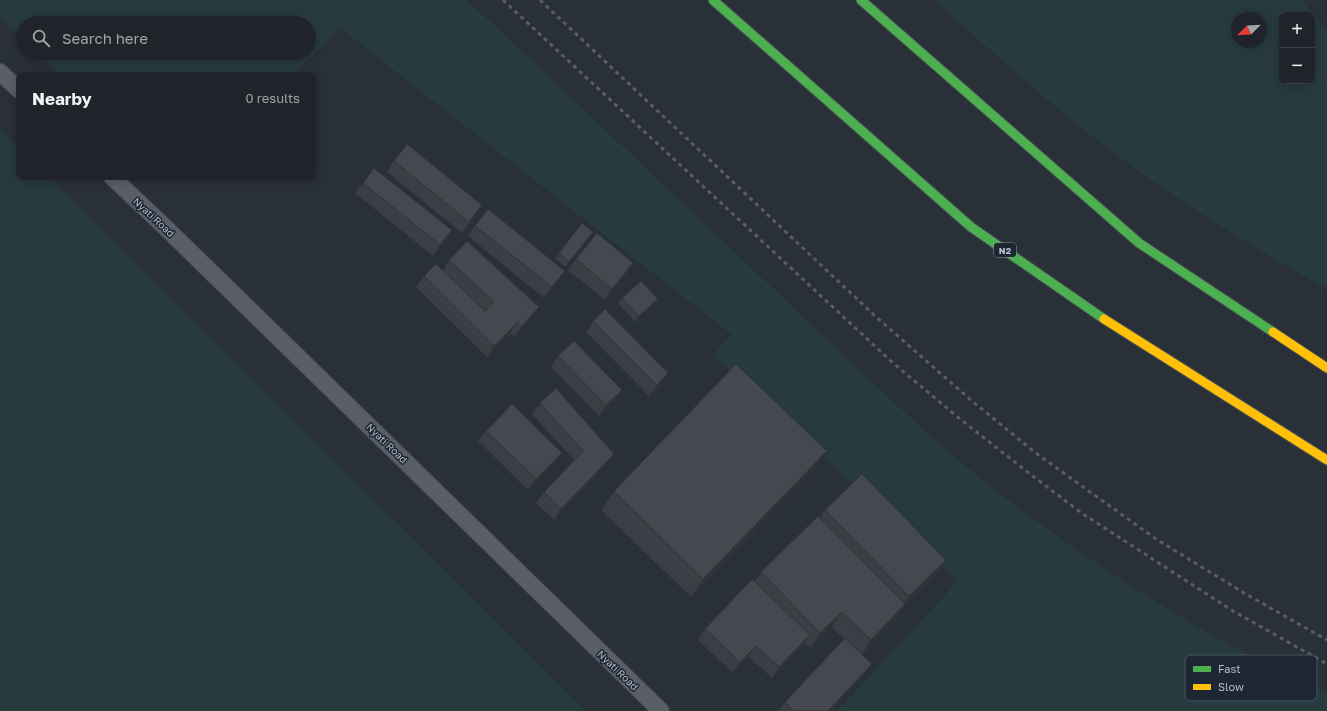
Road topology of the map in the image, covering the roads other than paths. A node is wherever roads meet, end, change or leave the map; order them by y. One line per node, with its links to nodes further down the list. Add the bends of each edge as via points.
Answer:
1 (713, 0): 7 (highway, N2, via 971,227 1092,312)
2 (861, 0): 6 (highway, via 1139,243)
3 (0, 72): 4 (lane)
4 (16, 87)
5 (115, 180): 8 (lane, Nyati Road)
6 (1327, 368)
7 (1327, 460)
8 (661, 711)

